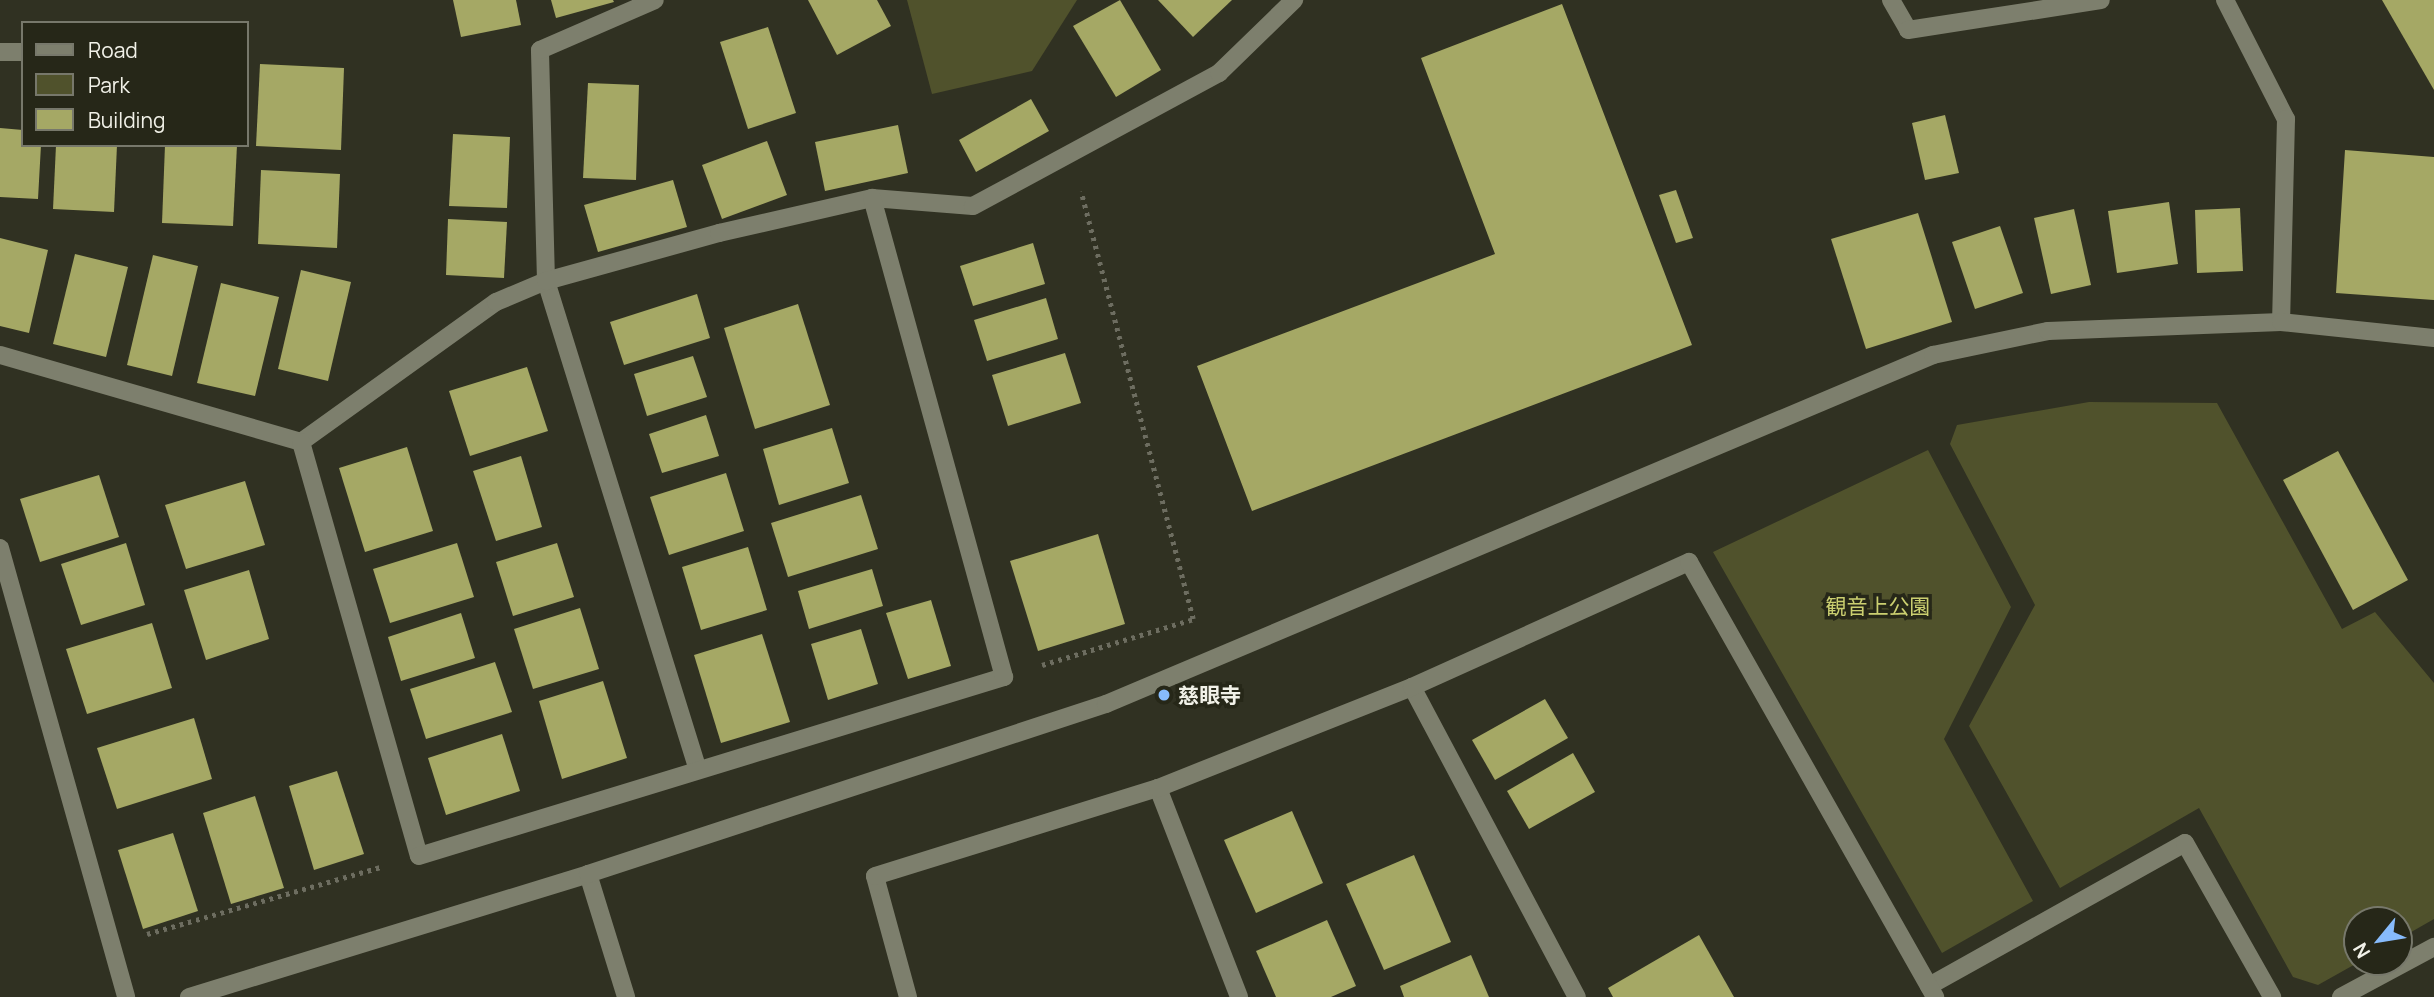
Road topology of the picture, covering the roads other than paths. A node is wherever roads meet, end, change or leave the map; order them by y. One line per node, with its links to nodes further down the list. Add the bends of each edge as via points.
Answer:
1 (655, 0): 9 (street, via 540,50)
2 (1891, 0): 3 (street, via 1908,30)
3 (2101, 0)
4 (2225, 0): 10 (street, via 2286,119)
5 (1290, 1): 8 (street, via 1219,73 974,206)
6 (0, 52): 7 (street)
7 (21, 52)
8 (873, 198): 9 (street, via 719,233); 16 (street, via 1004,677)
9 (545, 281): 13 (street, via 496,302); 16 (street)
10 (2281, 322): 11 (street); 18 (street, via 2048,331 1933,355 1106,704)
11 (2434, 338)
12 (0, 355): 13 (street)
13 (301, 442): 16 (street, via 419,856)
14 (0, 548): 21 (street)
15 (1412, 687): 17 (street); 20 (street, via 1689,562); 26 (street)
16 (697, 767)
17 (1158, 788): 24 (street, via 875,876); 25 (street)
18 (588, 874): 22 (street); 23 (street)
19 (2434, 947): 28 (street)
20 (1932, 992): 27 (street, via 2185,843)
21 (126, 997)
22 (189, 997)
23 (626, 997)
24 (908, 997)
25 (1239, 997)
26 (1577, 997)
27 (2272, 997)
28 (2341, 997)

